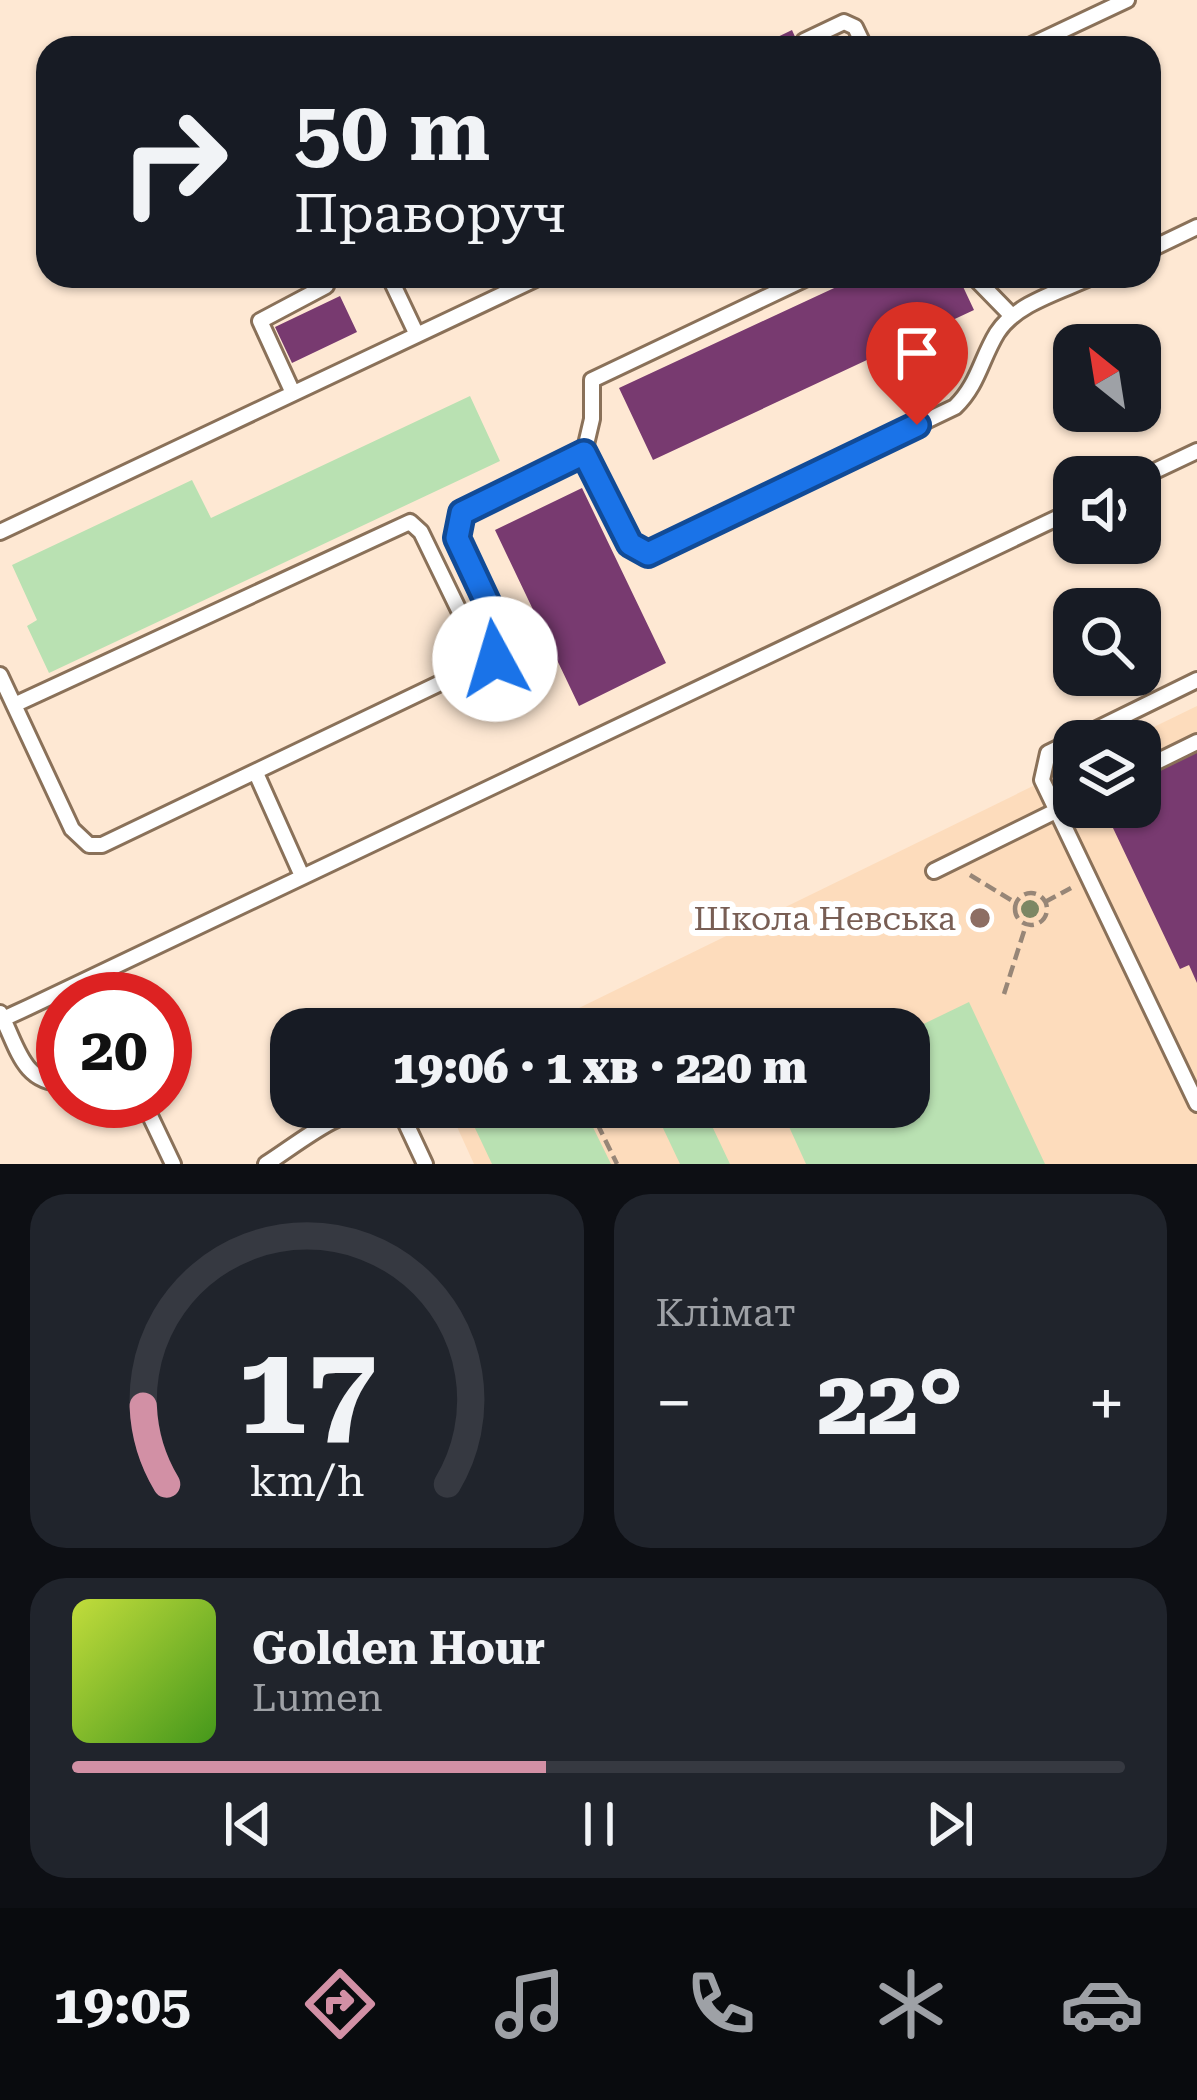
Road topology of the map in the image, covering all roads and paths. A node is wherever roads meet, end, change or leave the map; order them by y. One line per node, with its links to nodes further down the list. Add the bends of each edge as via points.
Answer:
1 (1127, 0): 4 (lane)
2 (815, 36): 3 (lane, via 844,22)
3 (860, 36)
4 (1050, 36)
5 (1197, 227): 6 (lane)
6 (1161, 244)
7 (322, 288): 15 (lane, via 260,322)
8 (395, 288): 14 (lane)
9 (517, 288): 14 (lane)
10 (786, 288): 17 (lane, via 592,380)
11 (985, 288): 13 (lane)
12 (1068, 288): 13 (lane)
13 (1011, 315): 17 (lane, via 972,392 955,407 648,554 630,544)
14 (418, 335): 15 (lane)
15 (293, 393): 20 (lane)
16 (1197, 451): 18 (lane)
17 (584, 453): 21 (lane, via 457,520 457,538 505,640 502,654)
18 (1161, 468)
19 (1053, 520): 35 (lane)
20 (0, 532)
21 (485, 664): 24 (lane, via 410,522); 29 (lane)
22 (0, 675): 24 (lane)
23 (1197, 680): 25 (lane)
24 (14, 705): 29 (lane, via 72,829 89,845)
25 (1115, 720)
26 (1197, 742): 28 (lane)
27 (1053, 751): 30 (lane, via 1042,780)
28 (1161, 760)
29 (256, 773): 35 (lane)
30 (1053, 803)
31 (1053, 813): 33 (lane)
32 (1065, 828): 36 (lane)
33 (951, 863): 34 (lane); 38 (path)
34 (934, 871)
35 (302, 876): 41 (lane)
36 (1089, 878): 37 (path); 43 (lane)
37 (1045, 902): 38 (path, via 1030,894); 39 (path, via 1043,920)
38 (1016, 903): 39 (path)
39 (1026, 925): 40 (path)
40 (1004, 994)
41 (1, 1016): 42 (lane)
42 (36, 1078)
43 (1197, 1104)
44 (156, 1128): 48 (lane)
45 (322, 1128): 49 (lane)
46 (408, 1128): 50 (lane)
47 (599, 1128): 51 (path)
48 (173, 1164)
49 (266, 1164)
50 (424, 1164)
51 (616, 1164)

